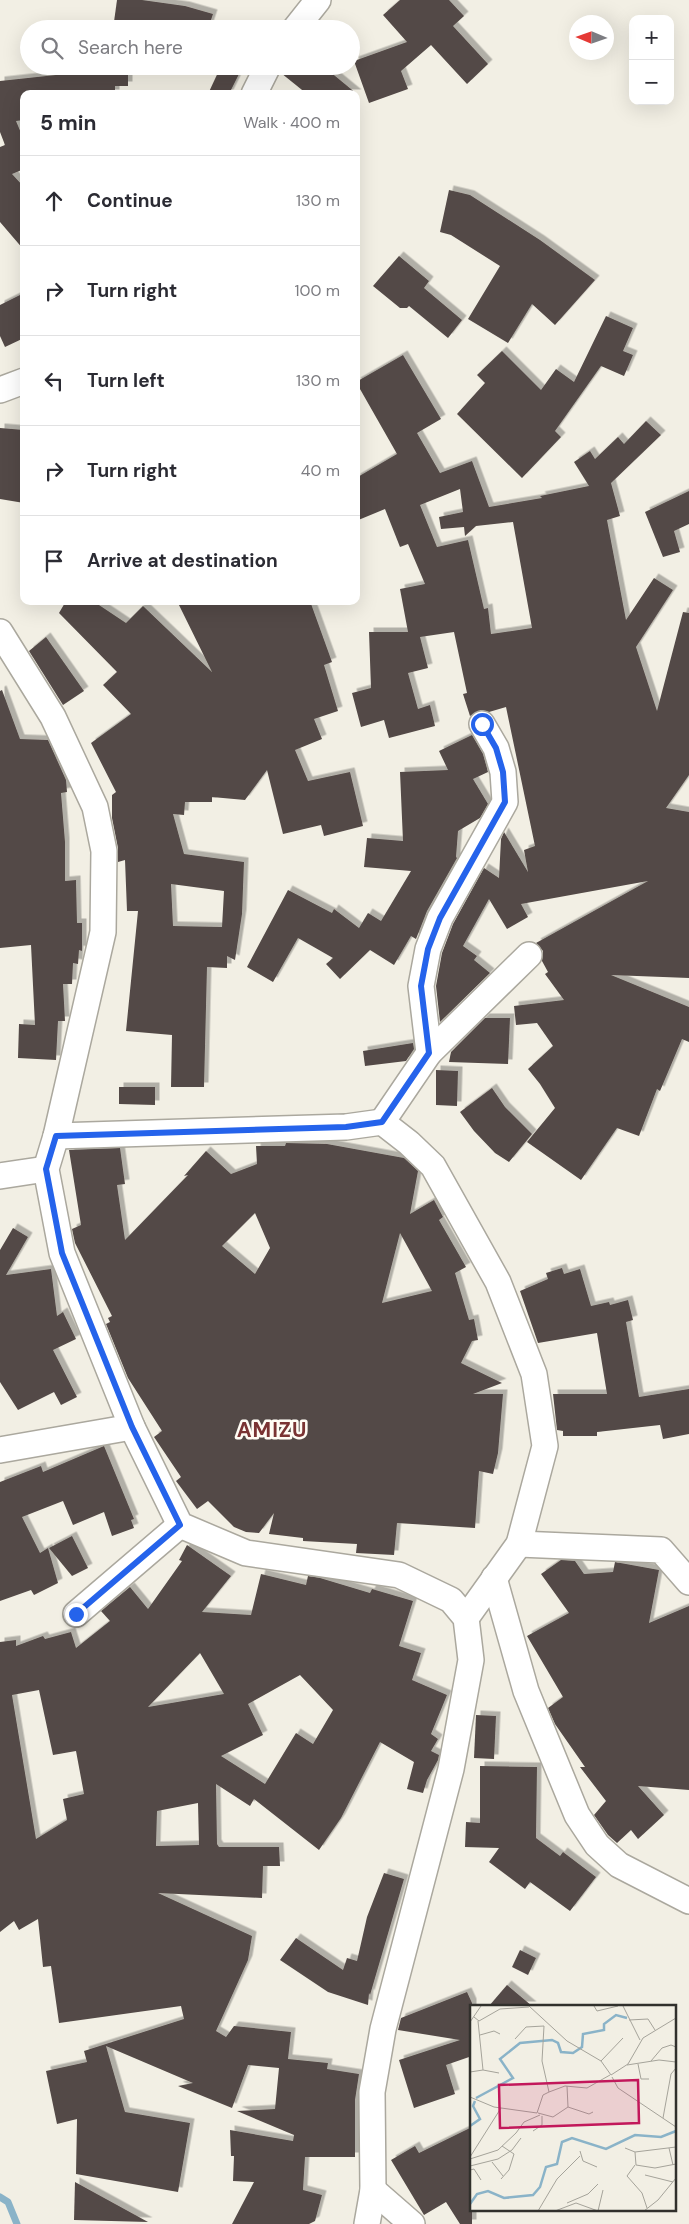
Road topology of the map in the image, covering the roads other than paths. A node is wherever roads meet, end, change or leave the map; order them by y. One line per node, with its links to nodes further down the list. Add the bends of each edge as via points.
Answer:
1 (318, 0): 2 (street)
2 (302, 20)
3 (264, 75): 4 (street)
4 (256, 90)
5 (20, 382): 6 (street)
6 (0, 390)
7 (0, 632): 12 (street, via 54,717 95,807 104,850 102,932)
8 (482, 724): 10 (street, via 496,748 503,772 505,802 440,918 428,949 421,986)
9 (529, 955): 10 (street)
10 (429, 1053): 11 (street)
11 (382, 1122): 12 (street, via 346,1127); 18 (street, via 433,1166 498,1282 534,1374 545,1446)
12 (56, 1136): 13 (street)
13 (46, 1169): 14 (street); 15 (street, via 62,1253)
14 (0, 1176)
15 (132, 1427): 16 (street); 17 (street)
16 (0, 1450)
17 (180, 1525): 21 (street); 22 (street, via 246,1553 399,1575 451,1600)
18 (519, 1544): 19 (street); 20 (street, via 661,1550)
19 (494, 1578): 22 (street); 23 (street, via 526,1691 577,1815 597,1846 619,1865)
20 (689, 1582)
21 (76, 1614)
22 (466, 1618): 24 (street, via 471,1660 451,1769 383,2029 372,2092)
23 (689, 1901)
24 (373, 2190): 25 (street); 26 (street)
25 (367, 2224)
26 (412, 2224)

